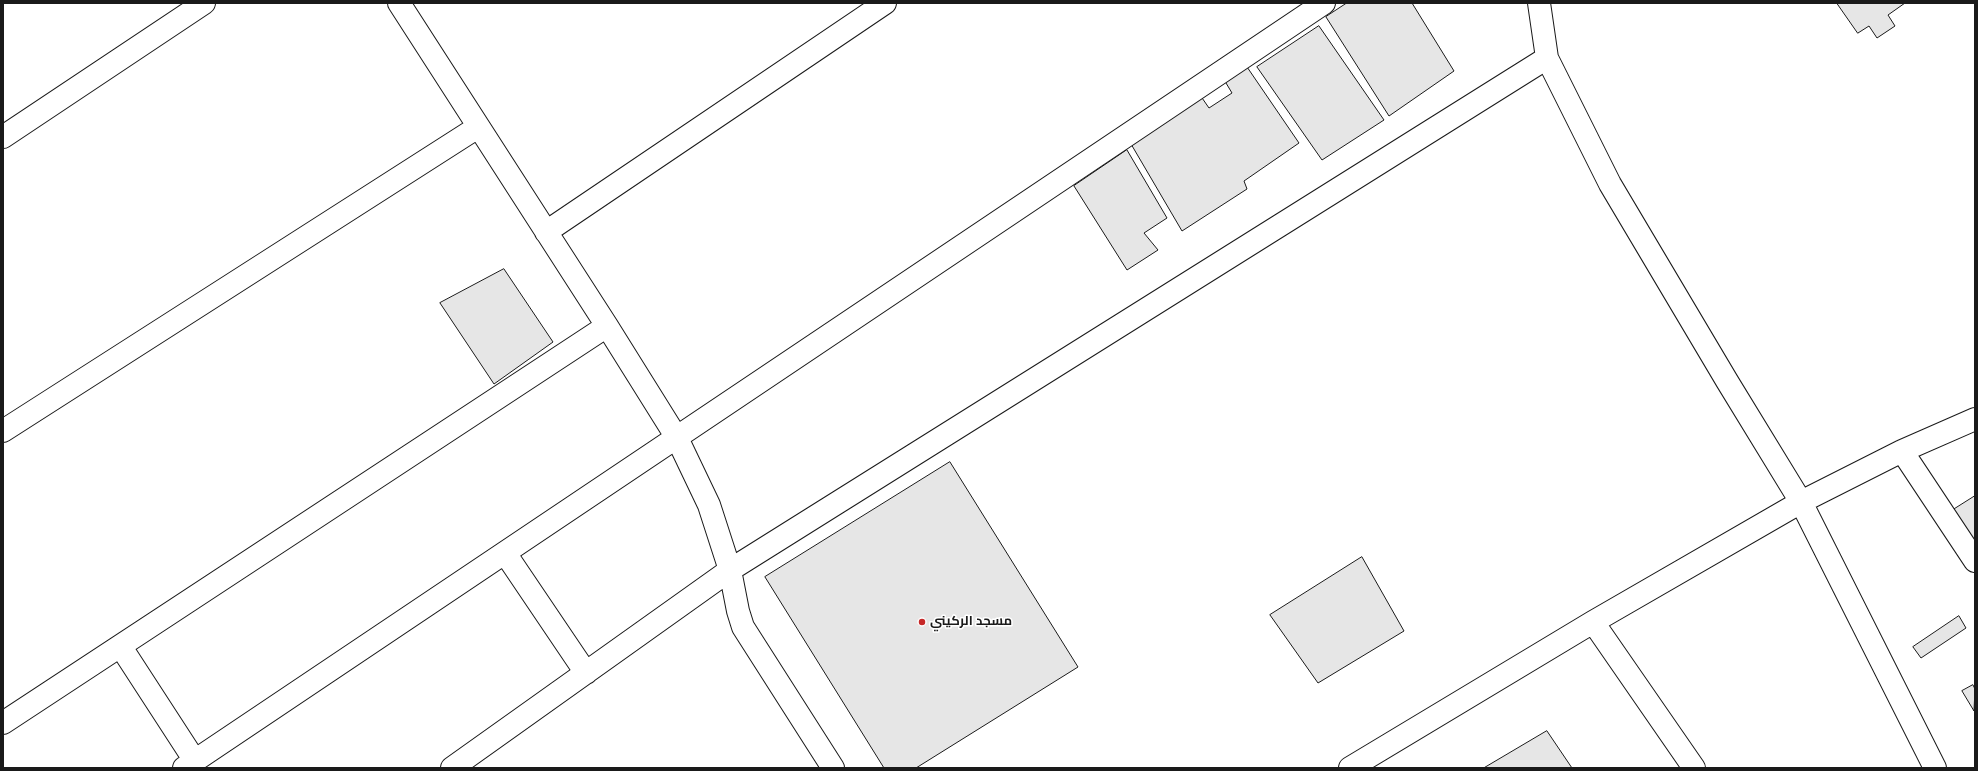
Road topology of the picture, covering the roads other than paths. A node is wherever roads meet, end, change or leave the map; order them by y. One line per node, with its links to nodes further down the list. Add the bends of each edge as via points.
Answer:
1 (204, 3): 8 (street)
2 (885, 3): 9 (street)
3 (1324, 3): 13 (street)
4 (1539, 3): 6 (street)
5 (405, 5): 7 (street)
6 (1548, 58): 15 (street, via 1610,184); 18 (street)
7 (478, 126): 9 (street); 12 (street)
8 (3, 136)
9 (546, 232): 10 (street)
10 (607, 326): 13 (street); 20 (street)
11 (1975, 419): 14 (street)
12 (3, 431)
13 (677, 438): 16 (street); 18 (street, via 709,505)
14 (1902, 451): 15 (street); 17 (street)
15 (1802, 502): 19 (street); 28 (street)
16 (506, 553): 21 (street); 23 (street)
17 (1975, 561)
18 (730, 570): 21 (street); 25 (street, via 743,627)
19 (1593, 622): 26 (street); 27 (street)
20 (121, 647): 22 (street); 23 (street)
21 (586, 673): 24 (street)
22 (3, 723)
23 (190, 764)
24 (452, 768)
25 (833, 768)
26 (1350, 768)
27 (1694, 768)
28 (1935, 768)

